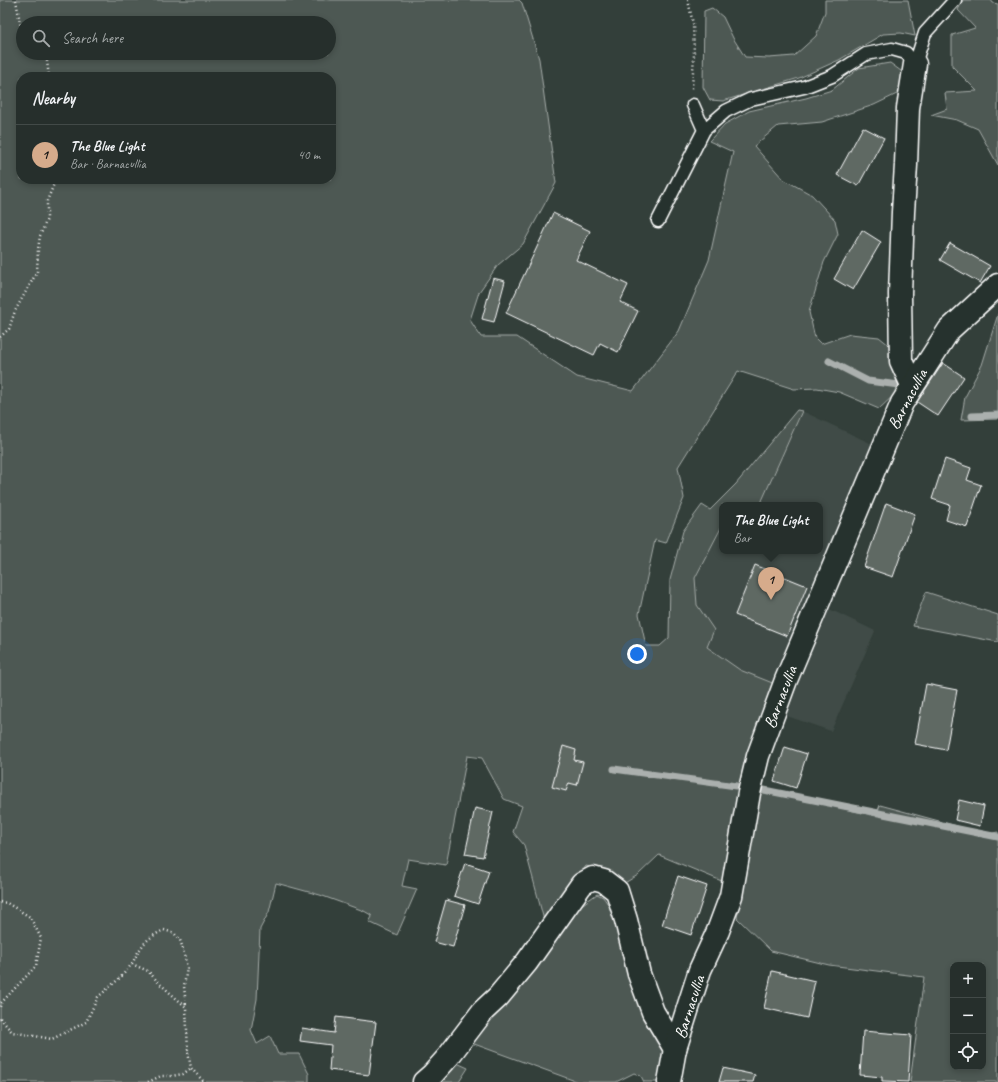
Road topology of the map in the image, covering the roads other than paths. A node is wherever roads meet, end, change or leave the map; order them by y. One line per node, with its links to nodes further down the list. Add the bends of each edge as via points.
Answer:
1 (955, 0): 2 (lane, via 925,33)
2 (915, 64): 4 (lane, via 906,53 892,49 866,54 832,76 804,87 751,99 726,111); 7 (street, via 908,108 900,294 901,361)
3 (693, 105): 4 (lane)
4 (704, 130): 5 (lane)
5 (658, 222)
6 (998, 285): 7 (street, Barnacullia, via 949,330)
7 (912, 385): 8 (street, Barnacullia, via 881,449 786,680 758,756 730,896 718,931 700,970)
8 (675, 1049): 9 (street, Barnacullia, via 653,1012 639,974 617,891 604,881 593,878 582,884 527,962); 10 (street, Barnacullia)
9 (424, 1082)
10 (669, 1082)

